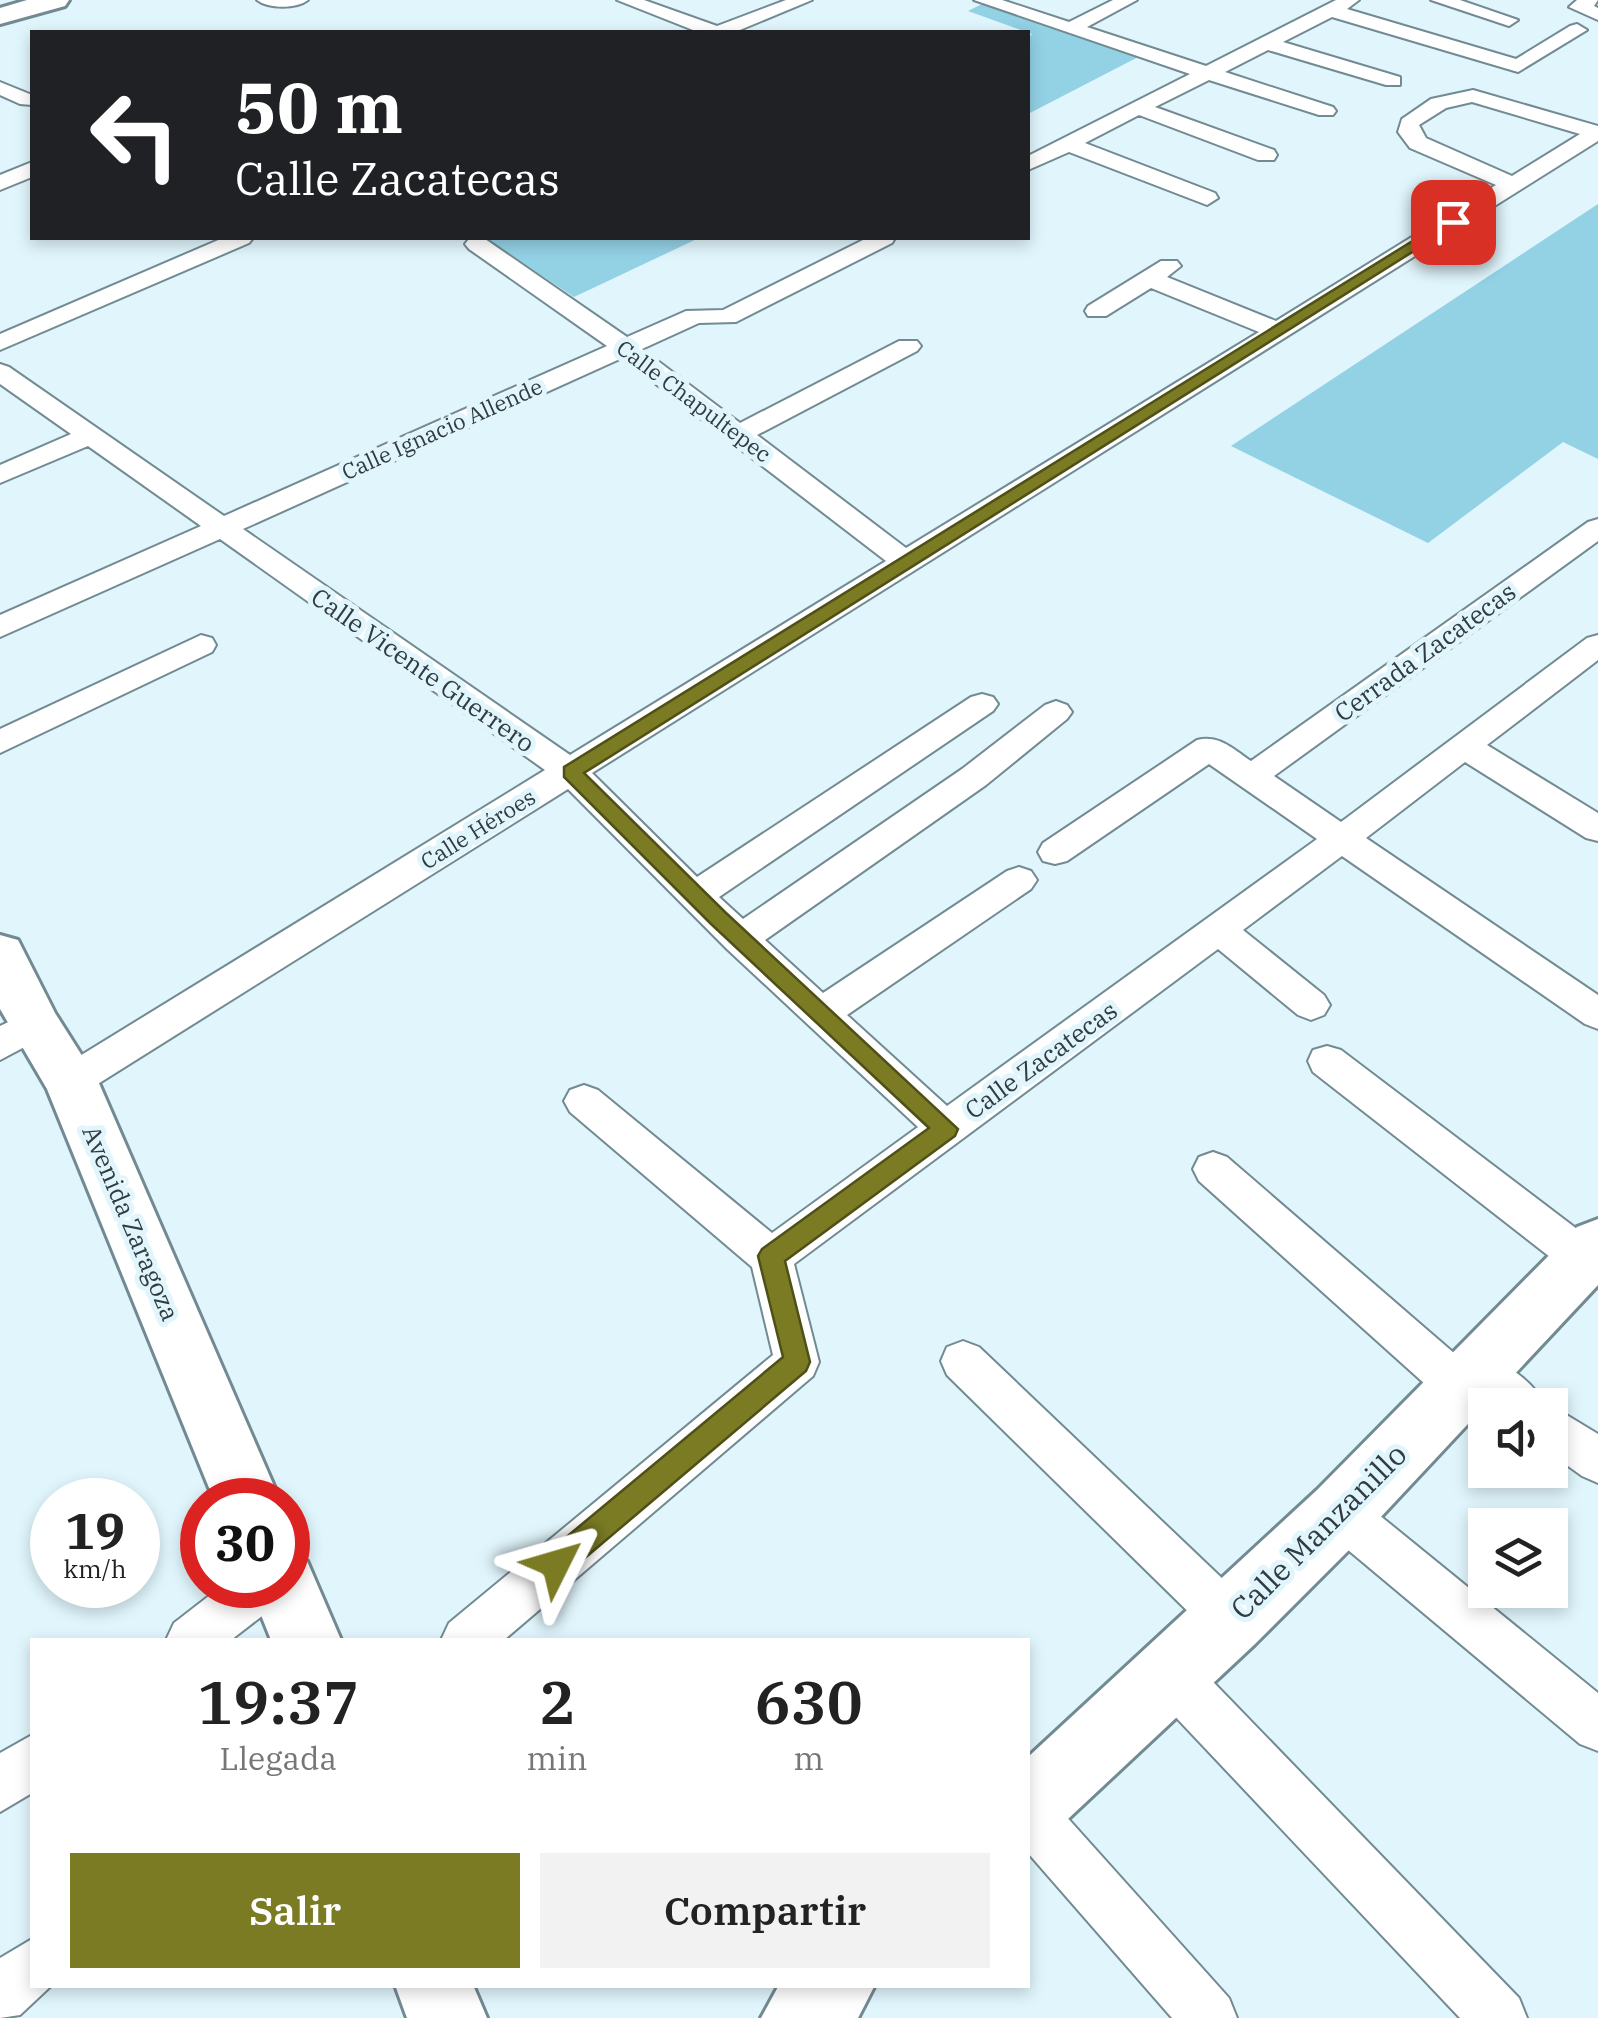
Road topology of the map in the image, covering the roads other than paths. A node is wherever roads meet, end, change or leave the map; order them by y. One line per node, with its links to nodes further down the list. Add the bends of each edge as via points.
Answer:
1 (56, 0): 13 (main road)
2 (266, 0): 3 (street)
3 (298, 0)
4 (626, 0): 16 (street)
5 (803, 0): 17 (street)
6 (983, 0): 15 (street)
7 (1128, 0): 15 (street)
8 (1350, 0): 11 (street)
9 (1440, 0): 14 (street)
10 (1592, 0): 12 (street, via 1578,7)
11 (1330, 10): 18 (street, via 1518,66); 19 (street)
12 (1598, 14)
13 (0, 16)
14 (1509, 20)
15 (1071, 28): 20 (street)
16 (711, 30)
17 (722, 30)
18 (1576, 30)
19 (1266, 43): 20 (street); 21 (street)
20 (1208, 72): 24 (street); 25 (street)
21 (1394, 81)
22 (0, 88): 23 (street)
23 (27, 100)
24 (1138, 108): 27 (street); 28 (street)
25 (1326, 111)
26 (1598, 132): 32 (street, Calle Héroes); 32 (street, via 1473,96 1419,112 1409,123 1418,143)
27 (1068, 144): 29 (street); 33 (street)
28 (1266, 155)
29 (1030, 163)
30 (30, 170): 31 (street)
31 (0, 182)
32 (1514, 185): 40 (street, Calle Héroes)
33 (1208, 198)
34 (236, 240): 41 (street)
35 (880, 240): 43 (street, Calle Ignacio Allende, via 727,317 695,316)
36 (477, 244): 43 (street, Calle Chapultepec)
37 (1175, 262): 38 (street)
38 (1150, 278): 39 (street); 40 (street)
39 (1097, 311)
40 (1279, 331): 50 (street, Calle Héroes)
41 (0, 343)
42 (908, 346): 45 (street)
43 (624, 347): 45 (street, Calle Chapultepec); 49 (street, Calle Ignacio Allende)
44 (0, 372): 46 (street, Calle Vicente Guerrero)
45 (738, 434): 50 (street, Calle Chapultepec)
46 (90, 436): 47 (street); 49 (street, Calle Vicente Guerrero)
47 (0, 475)
48 (1598, 528): 59 (street, Cerrada Zacatecas)
49 (220, 530): 51 (street, Calle Ignacio Allende); 58 (street, Calle Vicente Guerrero)
50 (906, 562): 58 (street, Calle Héroes)
51 (0, 627)
52 (1598, 645): 57 (street, Calle Zacatecas)
53 (201, 646): 56 (street)
54 (982, 704): 64 (street)
55 (1056, 712): 66 (street)
56 (0, 742)
57 (1462, 745): 60 (street); 61 (street, Calle Zacatecas)
58 (571, 772): 64 (street, Calle Vicente Guerrero); 73 (street, Calle Héroes)
59 (1252, 776): 61 (street); 62 (street, via 1209,748)
60 (1598, 829)
61 (1344, 837): 65 (street, Calle Zacatecas); 70 (street)
62 (1055, 852)
63 (1020, 880): 69 (street)
64 (695, 896): 66 (street, Calle Vicente Guerrero)
65 (1218, 929): 68 (street); 75 (street, Calle Zacatecas)
66 (740, 939): 69 (street, Calle Vicente Guerrero)
67 (0, 954): 71 (main road, Avenida Zaragoza)
68 (1311, 1006)
69 (820, 1014): 75 (street, Calle Vicente Guerrero)
70 (1598, 1014)
71 (17, 1035): 73 (main road, Avenida Zaragoza)
72 (1327, 1062): 77 (street)
73 (70, 1081): 84 (main road, Avenida Zaragoza)
74 (584, 1100): 78 (street)
75 (946, 1129): 78 (street, Calle Zacatecas)
76 (1213, 1169): 80 (street)
77 (1591, 1251): 80 (main road, Calle Manzanillo)
78 (771, 1256): 91 (street, via 797,1362)
79 (963, 1361): 88 (street)
80 (1487, 1388)
81 (1468, 1404): 85 (main road, Calle Manzanillo)
82 (1568, 1439): 83 (street)
83 (1598, 1461)
84 (238, 1478)
85 (1340, 1513): 88 (main road, Calle Manzanillo); 93 (street)
86 (232, 1608): 89 (street)
87 (293, 1608): 90 (main road)
88 (1231, 1620): 92 (main road, Calle Manzanillo)
89 (194, 1638)
90 (305, 1638)
91 (468, 1638)
92 (1170, 1674): 96 (main road, Calle Manzanillo); 105 (street)
93 (1598, 1726)
94 (30, 1764): 95 (street)
95 (0, 1786)
96 (1030, 1804)
97 (1030, 1816): 104 (street)
98 (30, 1969): 101 (street)
99 (435, 1988): 102 (main road)
100 (833, 1988): 103 (main road)
101 (0, 1995)
102 (447, 2018)
103 (801, 2018)
104 (1208, 2018)
105 (1498, 2018)

